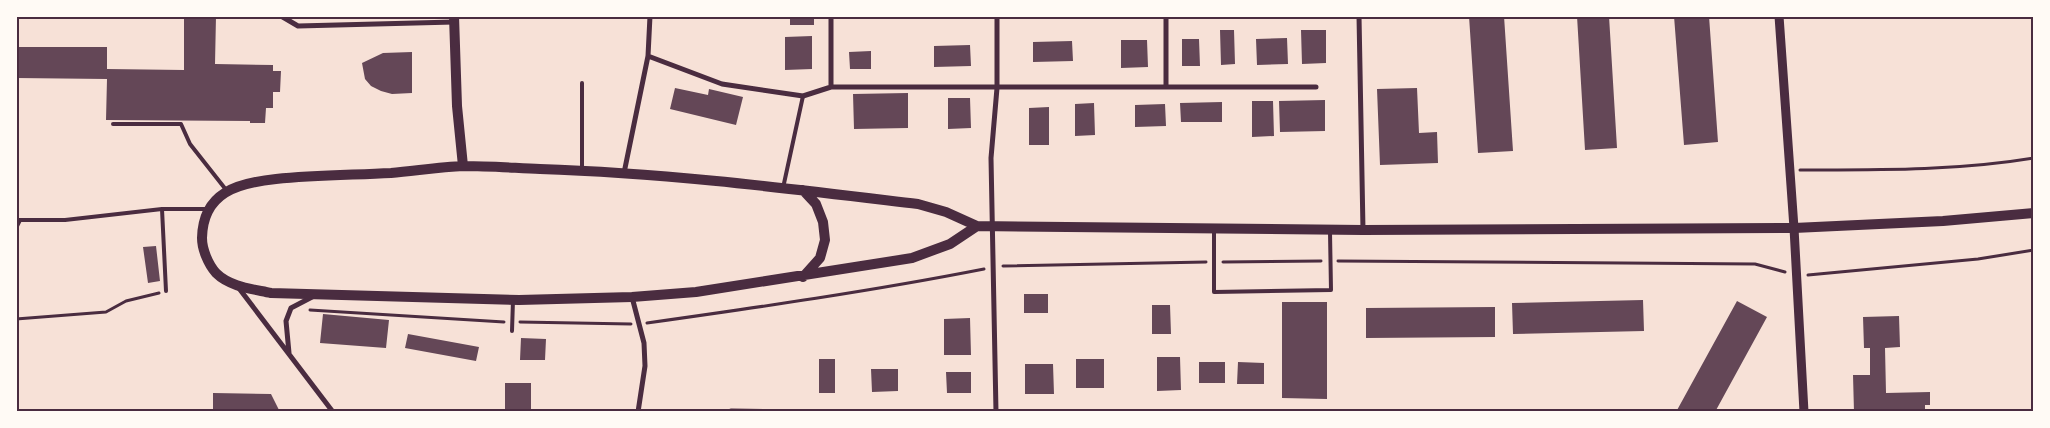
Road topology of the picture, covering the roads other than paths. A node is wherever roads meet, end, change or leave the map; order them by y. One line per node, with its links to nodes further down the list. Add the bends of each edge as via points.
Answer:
1 (281, 16): 8 (street, via 298,26)
2 (650, 16): 9 (street)
3 (831, 16): 11 (street)
4 (997, 16): 14 (street)
5 (1166, 16): 12 (street)
6 (1359, 16): 33 (street)
7 (1779, 16): 31 (street)
8 (454, 19): 17 (main road)
9 (648, 56): 15 (street, via 722,84); 19 (street)
10 (582, 83): 18 (lane)
11 (831, 87): 14 (street); 15 (street)
12 (1166, 87): 13 (street); 14 (street)
13 (1316, 87)
14 (997, 88): 27 (street, via 991,158)
15 (803, 96): 20 (lane)
16 (113, 124): 22 (lane, via 181,124 190,144)
17 (463, 166): 18 (main road); 22 (main road, via 279,179 253,182)
18 (582, 170): 19 (main road)
19 (624, 173): 20 (main road)
20 (783, 188): 21 (main road)
21 (803, 190): 28 (main road, via 918,204); 34 (main road, via 816,204 825,240 820,258)
22 (227, 191): 24 (main road)
23 (162, 209): 24 (lane); 26 (lane, via 65,220); 36 (lane)
24 (209, 210): 35 (main road, via 202,230 202,244 216,273)
25 (2034, 213): 31 (main road)
26 (18, 220): 29 (lane)
27 (993, 225): 28 (main road); 30 (main road); 46 (street)
28 (976, 226): 34 (main road, via 950,244 912,258)
29 (16, 228)
30 (1214, 228): 32 (main road); 32 (lane, via 1214,292 1331,290)
31 (1794, 228): 33 (main road); 47 (street)
32 (1330, 230): 33 (main road)
33 (1363, 230)
34 (803, 277): 38 (main road)
35 (238, 287): 37 (main road, via 271,293); 41 (street)
36 (166, 291)
37 (317, 295): 39 (main road); 41 (street, via 291,308 286,321)
38 (632, 297): 39 (main road); 44 (street, via 644,344 645,366)
39 (512, 300): 40 (lane)
40 (512, 331)
41 (289, 353): 43 (street)
42 (731, 411): 45 (street)
43 (334, 412)
44 (638, 412)
45 (787, 412)
46 (996, 412)
47 (1804, 412)

